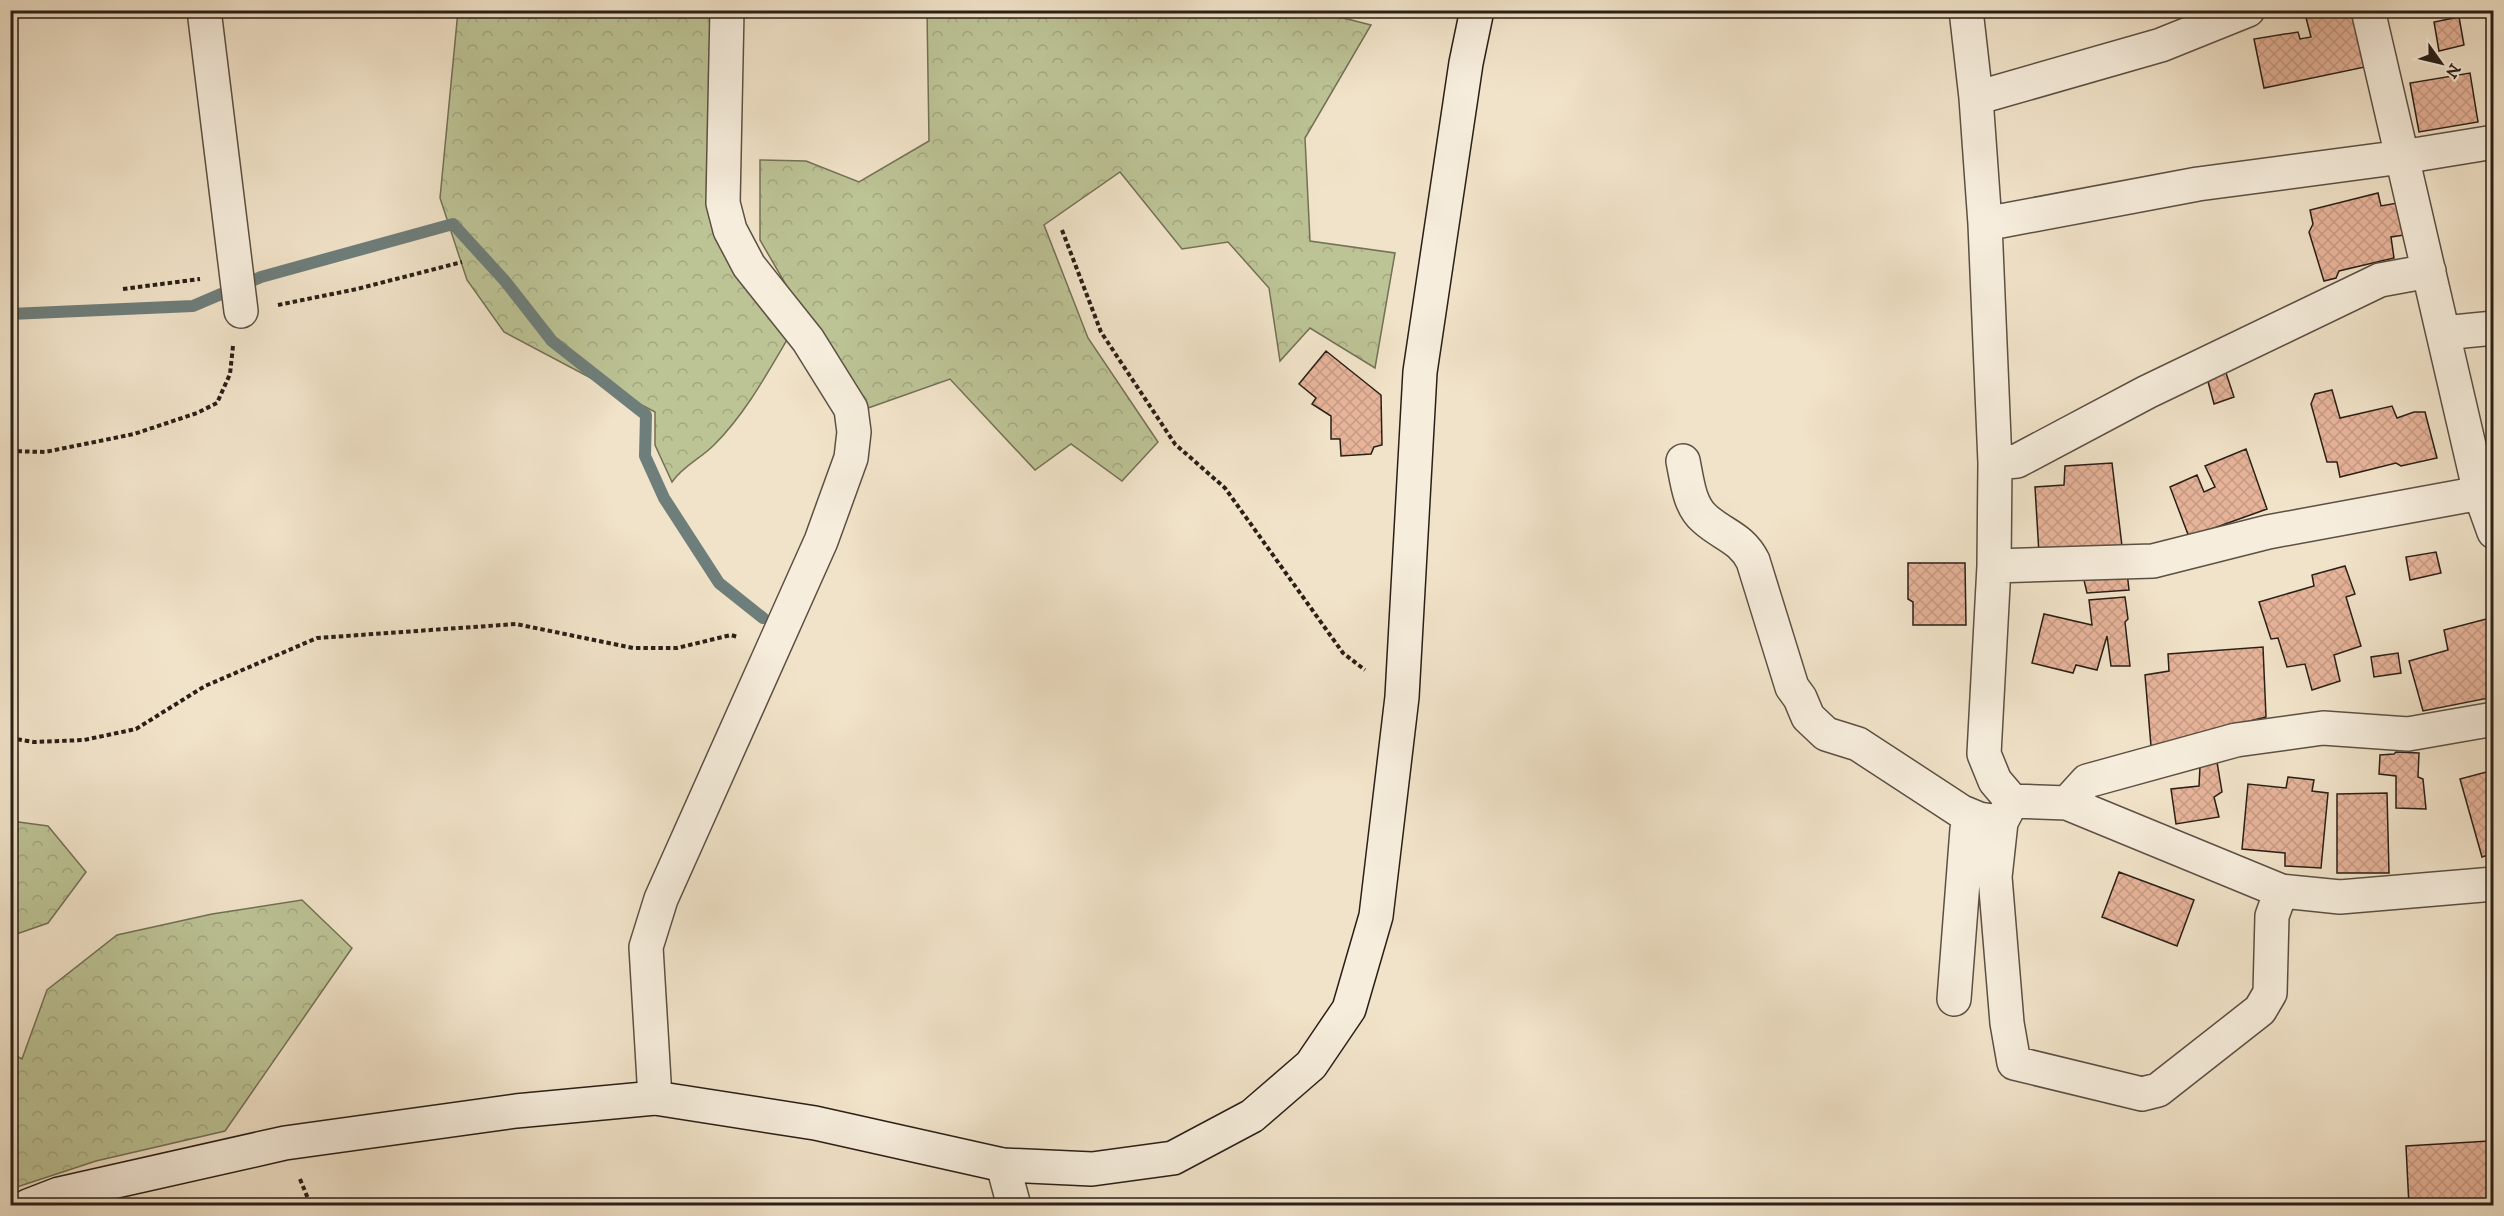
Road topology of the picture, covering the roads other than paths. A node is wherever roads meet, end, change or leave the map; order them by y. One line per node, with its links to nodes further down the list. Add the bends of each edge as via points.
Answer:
1 (204, 10): 12 (street)
2 (728, 10): 26 (street, via 723,203 730,230 749,266 808,340 851,409 854,432 851,458 838,498 661,899 646,947)
3 (1477, 10): 27 (street, via 1420,372 1402,697 1376,916 1348,1009 1311,1065 1252,1116 1173,1158 1092,1169)
4 (1966, 10): 7 (street)
5 (2248, 10): 7 (street, via 2161,45)
6 (2368, 10): 9 (street)
7 (1976, 98): 10 (street)
8 (2493, 142): 9 (street)
9 (2402, 157): 10 (street, via 2198,184); 11 (street)
10 (1985, 224): 16 (street)
11 (2429, 271): 14 (street); 16 (street, via 2380,280 2147,392 2017,460)
12 (239, 293)
13 (2493, 328): 14 (street)
14 (2443, 333): 17 (street)
15 (1683, 461): 22 (street, via 1692,500 1702,518 1747,548 1792,687 1808,717 1826,734 1858,744 1962,812)
16 (1995, 463): 19 (street)
17 (2480, 493): 18 (street); 19 (street, via 2268,531 2153,561)
18 (2493, 532)
19 (1994, 566): 22 (street, via 1984,753 1995,781)
20 (2493, 719): 21 (street, via 2408,734 2323,728 2236,740 2087,781)
21 (2067, 803): 22 (street); 24 (street)
22 (1997, 814): 24 (street, via 1995,877 2014,1063 2142,1094 2158,1090 2260,1010 2270,993 2272,916); 25 (street, via 1967,830)
23 (2493, 884): 24 (street, via 2340,897)
24 (2281, 891)
25 (1954, 999)
26 (655, 1098): 27 (street, via 815,1123); 28 (street, via 516,1111 285,1143 58,1194)
27 (1003, 1165): 29 (street)
28 (28, 1206)
29 (1014, 1206)

